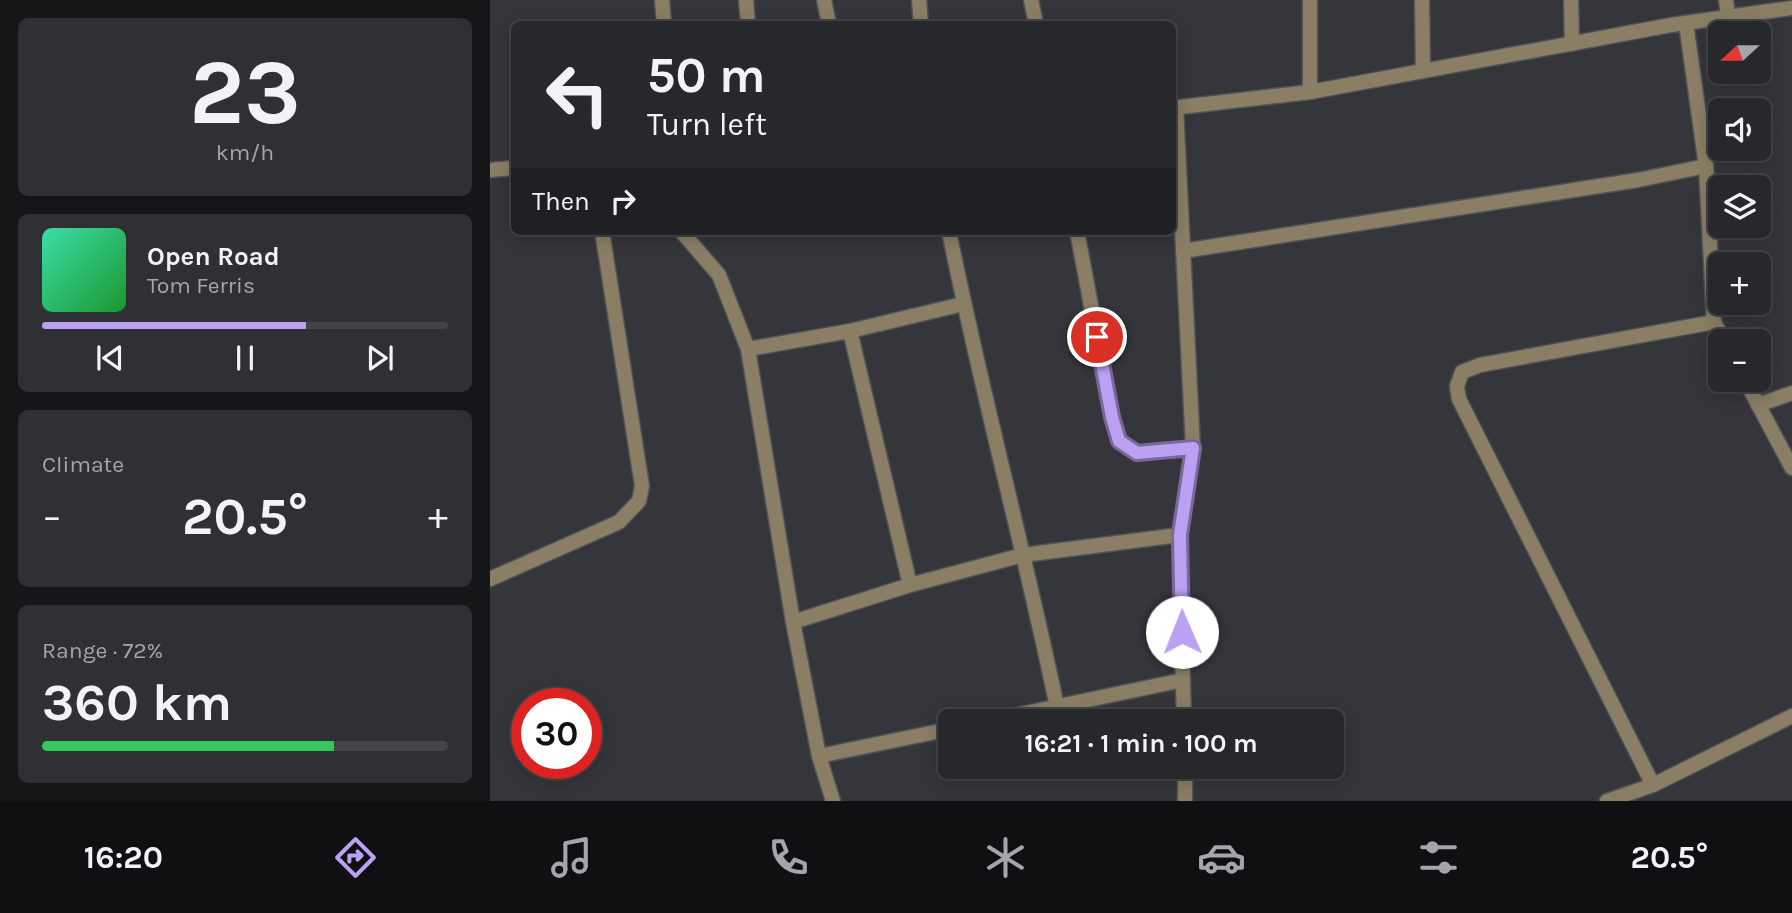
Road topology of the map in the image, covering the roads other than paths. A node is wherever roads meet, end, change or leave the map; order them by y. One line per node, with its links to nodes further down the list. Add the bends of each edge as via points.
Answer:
1 (662, 0): 12 (street)
2 (746, 0): 13 (street)
3 (824, 0): 14 (street)
4 (919, 0): 15 (street)
5 (1031, 0): 16 (street)
6 (1310, 0): 20 (street)
7 (1422, 0): 19 (street)
8 (1571, 0): 18 (street)
9 (1726, 0): 11 (street)
10 (1792, 8): 11 (street)
11 (1728, 17): 17 (street)
12 (664, 21)
13 (748, 21)
14 (828, 21)
15 (921, 21)
16 (1035, 21)
17 (1686, 23): 18 (street); 23 (street)
18 (1572, 44): 19 (street)
19 (1423, 71): 20 (street)
20 (1310, 92): 21 (street)
21 (1176, 108)
22 (1176, 140): 30 (street)
23 (1706, 166): 30 (street); 32 (street)
24 (511, 168): 25 (street)
25 (490, 170)
26 (604, 235): 43 (street, via 642,486 639,501 619,522)
27 (684, 235): 35 (street, via 719,275)
28 (949, 235): 31 (street)
29 (1078, 235): 39 (street, via 1119,441 1137,453)
30 (1183, 251): 39 (street)
31 (963, 304): 34 (street); 42 (street)
32 (1714, 322): 33 (street); 54 (street, via 1480,365 1462,372 1457,386 1459,399)
33 (1718, 329)
34 (850, 331): 35 (street); 44 (street)
35 (748, 349): 45 (street)
36 (1751, 392): 38 (street)
37 (1792, 393): 38 (street)
38 (1758, 405): 40 (street)
39 (1193, 448): 41 (street)
40 (1792, 468)
41 (1180, 535): 42 (street); 46 (street)
42 (1023, 555): 44 (street); 47 (street)
43 (490, 579)
44 (910, 585): 45 (street)
45 (793, 622): 52 (street)
46 (1183, 680): 47 (street); 49 (street)
47 (1057, 707): 48 (street)
48 (1047, 709)
49 (1184, 709)
50 (1792, 716): 54 (street)
51 (938, 731): 52 (street)
52 (819, 756): 55 (street)
53 (1185, 779): 56 (street)
54 (1653, 785): 57 (street)
55 (833, 801)
56 (1184, 801)
57 (1608, 801)

